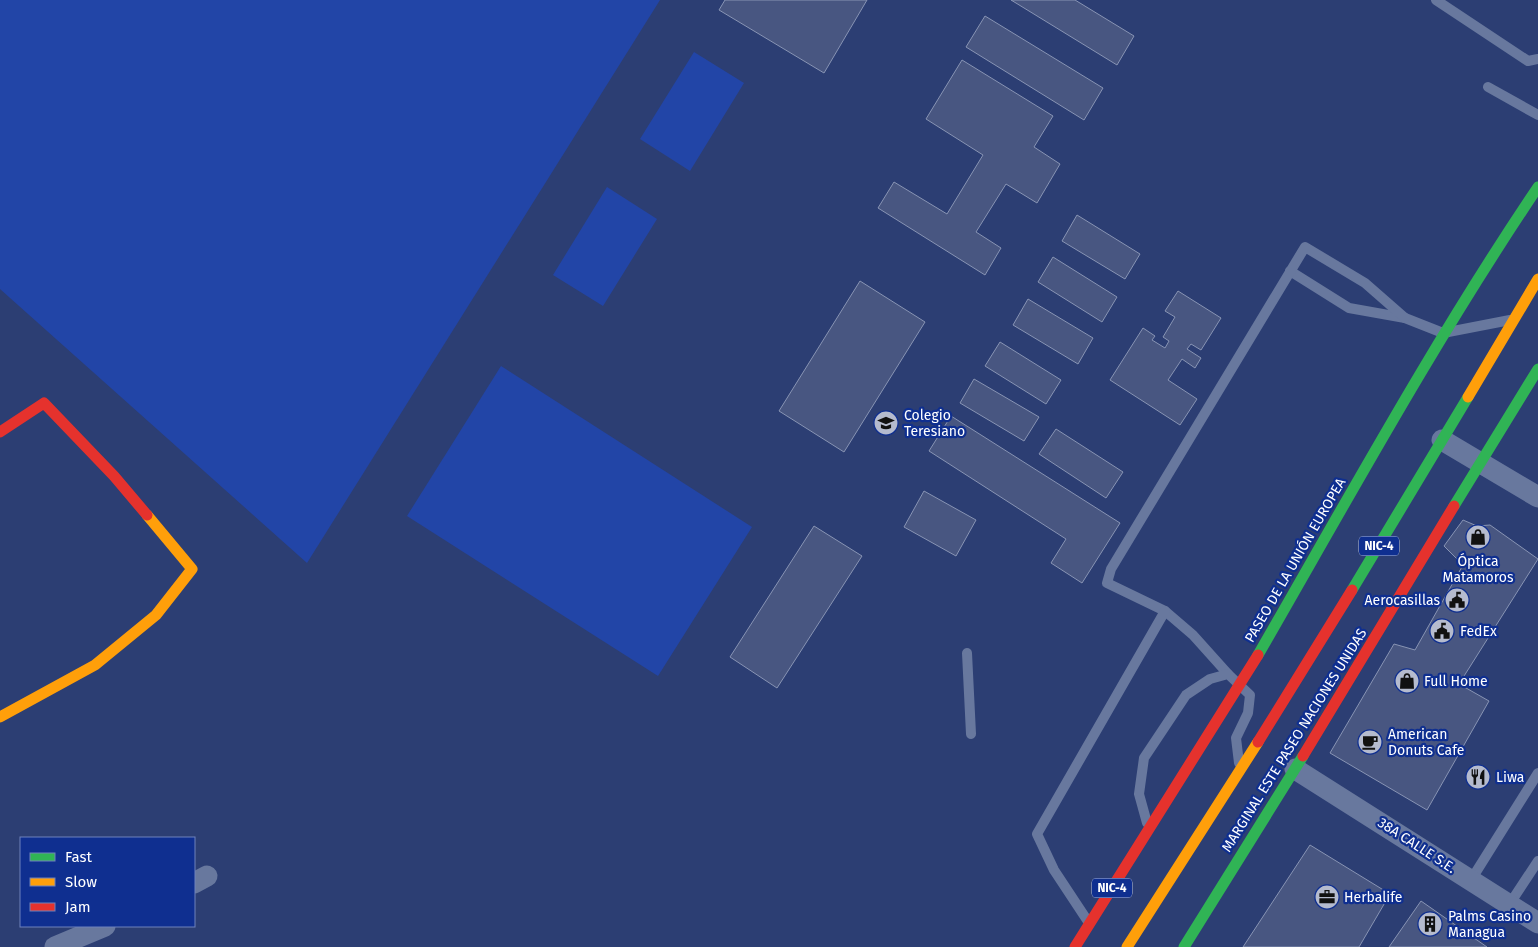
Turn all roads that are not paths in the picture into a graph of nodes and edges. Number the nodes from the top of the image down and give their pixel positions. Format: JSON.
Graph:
{"nodes":[{"id":1,"x":1436,"y":0,"type":"edge"},
{"id":2,"x":1538,"y":59,"type":"edge"},
{"id":3,"x":1488,"y":87,"type":"dead end"},
{"id":4,"x":1538,"y":115,"type":"edge"},
{"id":5,"x":1538,"y":187,"type":"edge"},
{"id":6,"x":1290,"y":271,"type":"junction"},
{"id":7,"x":1538,"y":278,"type":"edge"},
{"id":8,"x":1405,"y":318,"type":"junction"},
{"id":9,"x":1513,"y":319,"type":"junction"},
{"id":10,"x":1443,"y":333,"type":"junction"},
{"id":11,"x":1538,"y":369,"type":"edge"},
{"id":12,"x":0,"y":432,"type":"edge"},
{"id":13,"x":1442,"y":440,"type":"junction"},
{"id":14,"x":1483,"y":462,"type":"junction"},
{"id":15,"x":1538,"y":497,"type":"edge"},
{"id":16,"x":1165,"y":611,"type":"junction"},
{"id":17,"x":967,"y":653,"type":"dead end"},
{"id":18,"x":1228,"y":674,"type":"junction"},
{"id":19,"x":1241,"y":684,"type":"junction"},
{"id":20,"x":0,"y":717,"type":"edge"},
{"id":21,"x":972,"y":734,"type":"dead end"},
{"id":22,"x":1295,"y":769,"type":"junction"},
{"id":23,"x":1240,"y":771,"type":"junction"},
{"id":24,"x":1538,"y":773,"type":"edge"},
{"id":25,"x":1149,"y":830,"type":"junction"},
{"id":26,"x":1538,"y":861,"type":"edge"},
{"id":27,"x":1471,"y":880,"type":"junction"},
{"id":28,"x":1510,"y":905,"type":"junction"},
{"id":29,"x":1089,"y":923,"type":"junction"},
{"id":30,"x":1538,"y":923,"type":"edge"},
{"id":31,"x":103,"y":927,"type":"edge"},
{"id":32,"x":55,"y":947,"type":"edge"},
{"id":33,"x":1075,"y":947,"type":"edge"},
{"id":34,"x":1127,"y":947,"type":"edge"},
{"id":35,"x":1184,"y":947,"type":"edge"}],
"edges":[{"from":1,"to":2,"type":"lane"},
{"from":3,"to":4,"type":"lane"},
{"from":5,"to":10,"type":"main road","name":"PASEO DE LA UNIÓN EUROPEA","number":"NIC-4"},
{"from":6,"to":8,"type":"lane"},
{"from":6,"to":8,"type":"lane"},
{"from":6,"to":16,"type":"lane"},
{"from":7,"to":9,"type":"main road","number":"NIC-4"},
{"from":8,"to":10,"type":"lane"},
{"from":9,"to":10,"type":"lane"},
{"from":9,"to":13,"type":"main road","number":"NIC-4"},
{"from":10,"to":19,"type":"main road","name":"PASEO DE LA UNIÓN EUROPEA","number":"NIC-4"},
{"from":11,"to":14,"type":"main road","name":"MARGINAL ESTE PASEO NACIONES UNIDAS"},
{"from":12,"to":20,"type":"main road"},
{"from":13,"to":14,"type":"street"},
{"from":13,"to":23,"type":"main road","number":"NIC-4"},
{"from":14,"to":15,"type":"street"},
{"from":14,"to":22,"type":"main road","name":"MARGINAL ESTE PASEO NACIONES UNIDAS"},
{"from":16,"to":18,"type":"lane"},
{"from":16,"to":29,"type":"lane"},
{"from":17,"to":21,"type":"lane"},
{"from":18,"to":19,"type":"lane"},
{"from":18,"to":25,"type":"lane"},
{"from":19,"to":23,"type":"lane"},
{"from":19,"to":25,"type":"main road","name":"PASEO DE LA UNIÓN EUROPEA","number":"NIC-4"},
{"from":22,"to":27,"type":"street","name":"38A CALLE S.E."},
{"from":22,"to":35,"type":"main road","name":"MARGINAL ESTE PASEO NACIONES UNIDAS"},
{"from":23,"to":34,"type":"main road","number":"NIC-4"},
{"from":24,"to":27,"type":"lane"},
{"from":25,"to":29,"type":"main road","name":"PASEO DE LA UNIÓN EUROPEA","number":"NIC-4"},
{"from":26,"to":28,"type":"lane"},
{"from":27,"to":28,"type":"street","name":"38A CALLE S.E."},
{"from":28,"to":30,"type":"street","name":"38A CALLE S.E."},
{"from":29,"to":33,"type":"main road","name":"PASEO DE LA UNIÓN EUROPEA","number":"NIC-4"},
{"from":31,"to":32,"type":"street"}]}
